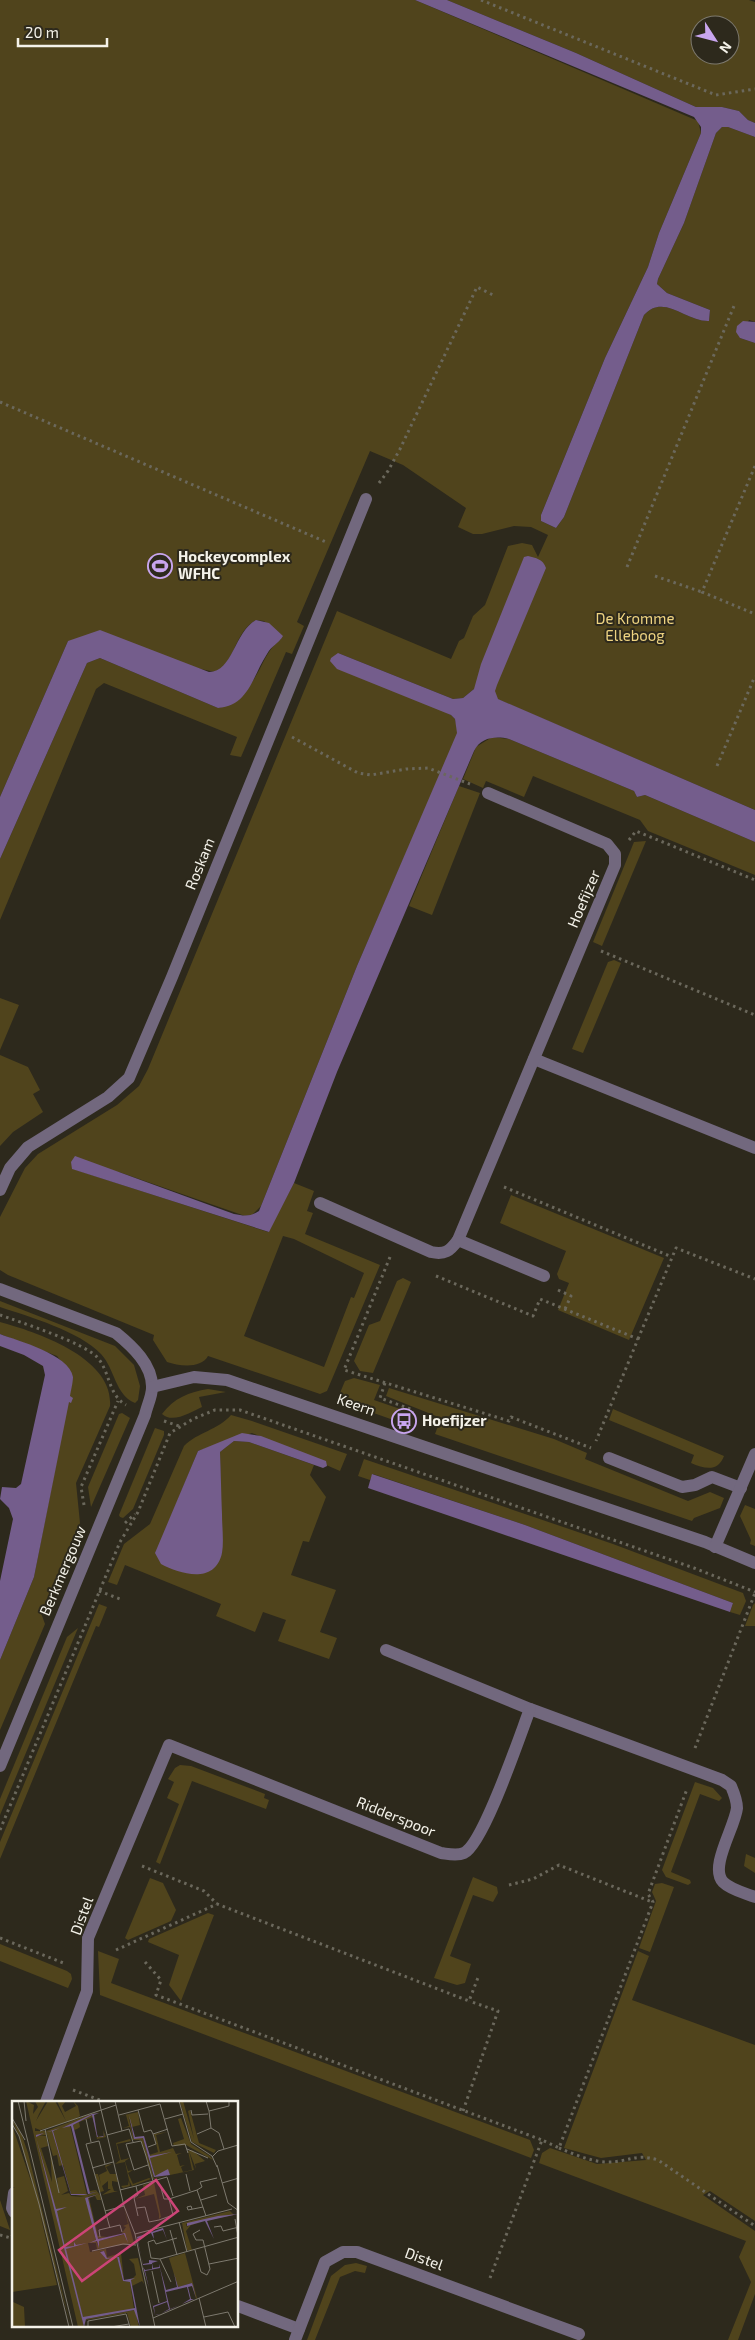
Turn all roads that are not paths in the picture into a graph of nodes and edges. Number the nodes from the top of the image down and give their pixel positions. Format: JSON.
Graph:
{"nodes":[{"id":1,"x":366,"y":499,"type":"road end"},
{"id":2,"x":488,"y":793,"type":"dead end"},
{"id":3,"x":534,"y":1059,"type":"junction"},
{"id":4,"x":755,"y":1148,"type":"edge"},
{"id":5,"x":0,"y":1190,"type":"edge"},
{"id":6,"x":320,"y":1203,"type":"dead end"},
{"id":7,"x":458,"y":1240,"type":"junction"},
{"id":8,"x":544,"y":1276,"type":"dead end"},
{"id":9,"x":0,"y":1289,"type":"edge"},
{"id":10,"x":152,"y":1387,"type":"junction"},
{"id":11,"x":755,"y":1454,"type":"edge"},
{"id":12,"x":609,"y":1458,"type":"dead end"},
{"id":13,"x":741,"y":1488,"type":"junction"},
{"id":14,"x":715,"y":1547,"type":"junction"},
{"id":15,"x":755,"y":1563,"type":"edge"},
{"id":16,"x":386,"y":1650,"type":"dead end"},
{"id":17,"x":530,"y":1709,"type":"junction"},
{"id":18,"x":169,"y":1745,"type":"joint"},
{"id":19,"x":0,"y":1766,"type":"edge"},
{"id":20,"x":755,"y":1897,"type":"edge"},
{"id":21,"x":46,"y":2101,"type":"edge"},
{"id":22,"x":239,"y":2306,"type":"edge"},
{"id":23,"x":297,"y":2334,"type":"edge"},
{"id":24,"x":579,"y":2334,"type":"dead end"}],
"edges":[{"from":1,"to":5,"type":"street","name":"Roskam"},
{"from":2,"to":3,"type":"street","name":"Hoefijzer"},
{"from":3,"to":4,"type":"street"},
{"from":3,"to":7,"type":"street","name":"Hoefijzer"},
{"from":6,"to":7,"type":"street"},
{"from":7,"to":8,"type":"street"},
{"from":9,"to":10,"type":"street"},
{"from":10,"to":14,"type":"street","name":"Keern"},
{"from":10,"to":19,"type":"street","name":"Berkmergouw"},
{"from":11,"to":13,"type":"street"},
{"from":12,"to":13,"type":"street"},
{"from":13,"to":14,"type":"street"},
{"from":14,"to":15,"type":"street","name":"Keern"},
{"from":16,"to":17,"type":"street"},
{"from":17,"to":18,"type":"street","name":"Ridderspoor"},
{"from":17,"to":20,"type":"street"},
{"from":18,"to":21,"type":"street","name":"Distel"},
{"from":22,"to":23,"type":"street","name":"Distel"},
{"from":23,"to":24,"type":"street","name":"Distel"}]}
